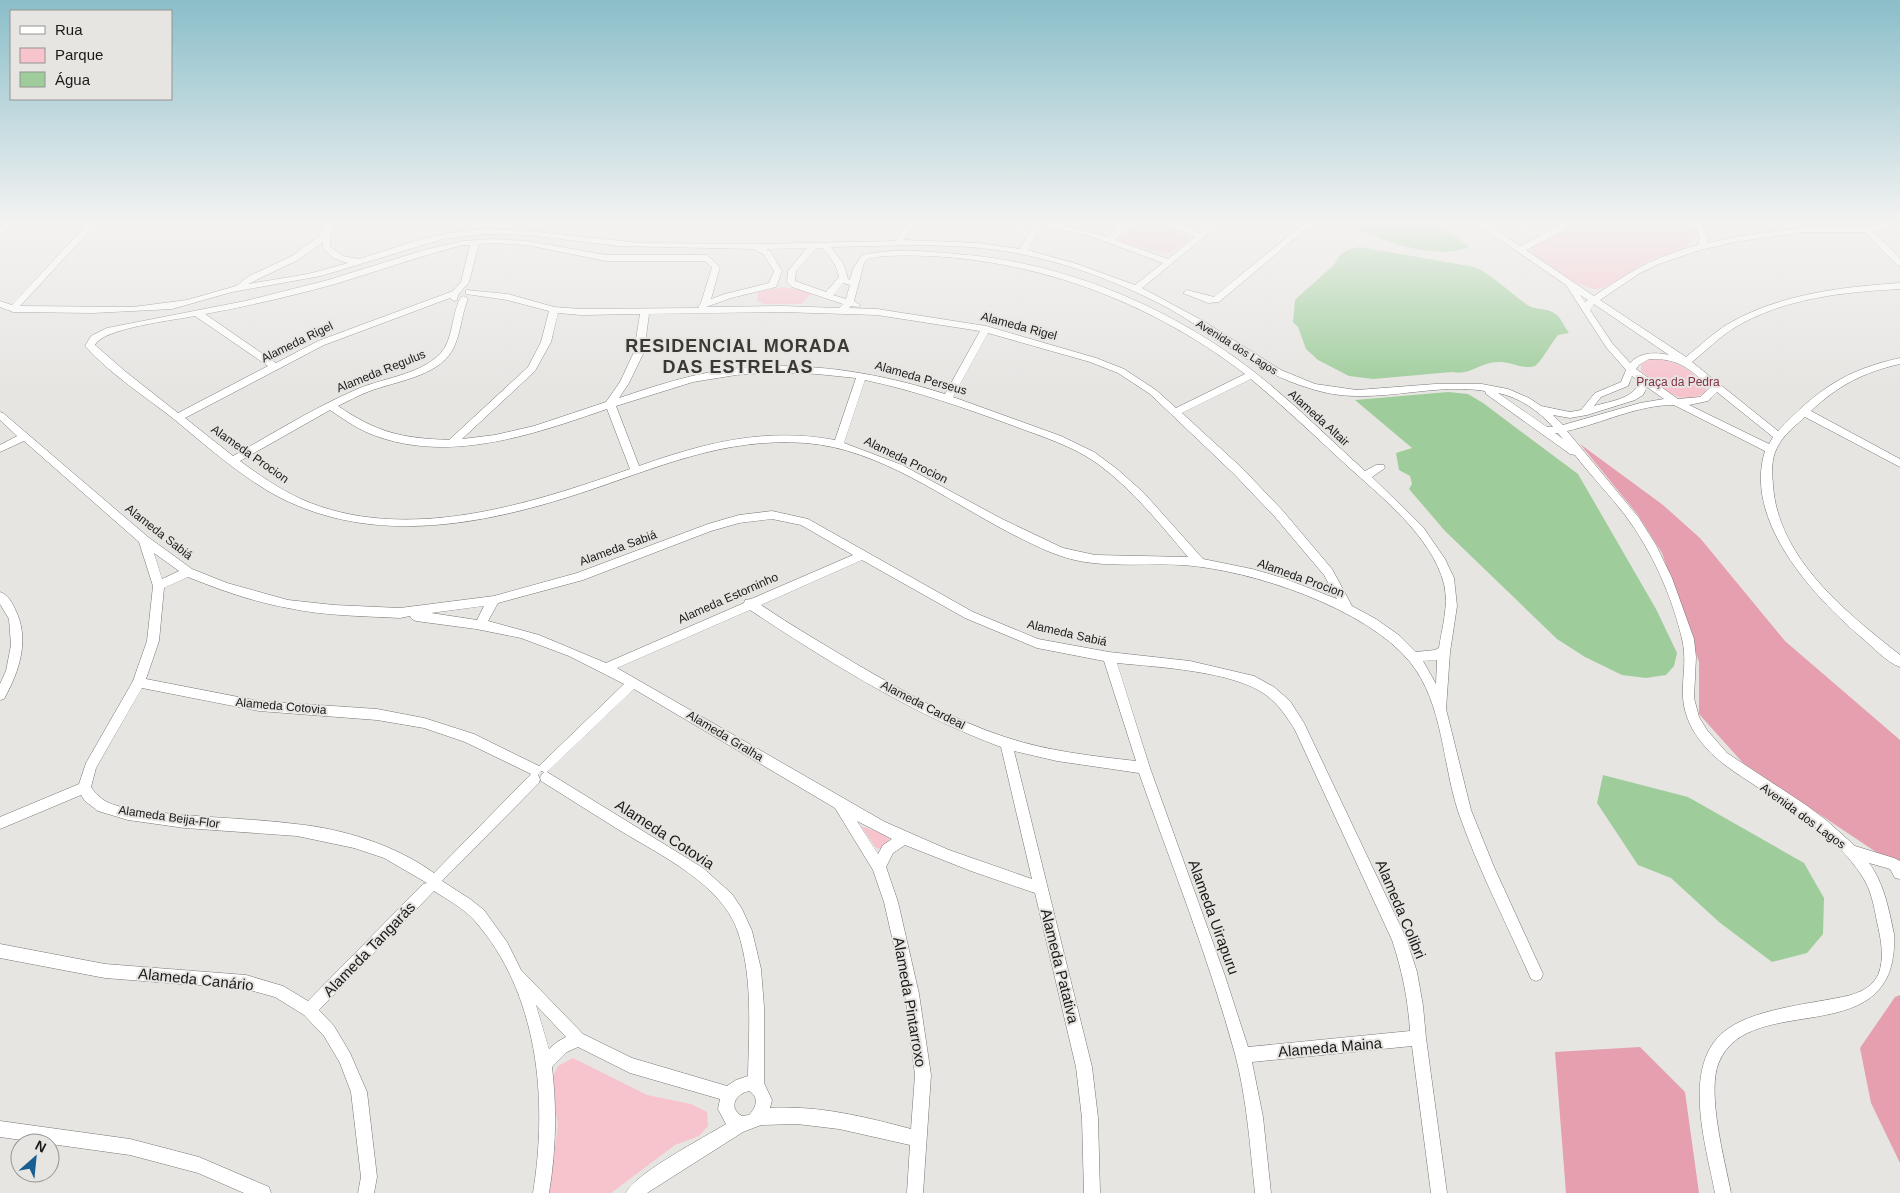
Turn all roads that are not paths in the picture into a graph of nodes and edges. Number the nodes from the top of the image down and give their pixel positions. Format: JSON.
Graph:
{"nodes":[{"id":1,"x":41,"y":279,"type":"edge"},
{"id":2,"x":250,"y":279,"type":"edge"},
{"id":3,"x":293,"y":279,"type":"edge"},
{"id":4,"x":342,"y":279,"type":"edge"},
{"id":5,"x":465,"y":279,"type":"edge"},
{"id":6,"x":714,"y":279,"type":"edge"},
{"id":7,"x":776,"y":279,"type":"edge"},
{"id":8,"x":790,"y":279,"type":"edge"},
{"id":9,"x":855,"y":279,"type":"edge"},
{"id":10,"x":1068,"y":279,"type":"edge"},
{"id":11,"x":1112,"y":279,"type":"edge"},
{"id":12,"x":1149,"y":279,"type":"edge"},
{"id":13,"x":1242,"y":279,"type":"edge"},
{"id":14,"x":1564,"y":279,"type":"joint"},
{"id":15,"x":1627,"y":279,"type":"edge"},
{"id":16,"x":844,"y":280,"type":"joint"},
{"id":17,"x":713,"y":282,"type":"junction"},
{"id":18,"x":794,"y":285,"type":"junction"},
{"id":19,"x":854,"y":285,"type":"junction"},
{"id":20,"x":774,"y":286,"type":"junction"},
{"id":21,"x":1900,"y":286,"type":"edge"},
{"id":22,"x":240,"y":288,"type":"junction"},
{"id":23,"x":1138,"y":288,"type":"junction"},
{"id":24,"x":753,"y":289,"type":"junction"},
{"id":25,"x":813,"y":291,"type":"junction"},
{"id":26,"x":1187,"y":293,"type":"dead end"},
{"id":27,"x":461,"y":295,"type":"junction"},
{"id":28,"x":828,"y":295,"type":"junction"},
{"id":29,"x":728,"y":296,"type":"junction"},
{"id":30,"x":1595,"y":300,"type":"junction"},
{"id":31,"x":850,"y":303,"type":"junction"},
{"id":32,"x":0,"y":304,"type":"edge"},
{"id":33,"x":711,"y":306,"type":"junction"},
{"id":34,"x":13,"y":309,"type":"junction"},
{"id":35,"x":758,"y":309,"type":"junction"},
{"id":36,"x":805,"y":309,"type":"junction"},
{"id":37,"x":1586,"y":309,"type":"junction"},
{"id":38,"x":554,"y":310,"type":"junction"},
{"id":39,"x":842,"y":310,"type":"junction"},
{"id":40,"x":645,"y":312,"type":"junction"},
{"id":41,"x":877,"y":312,"type":"junction"},
{"id":42,"x":198,"y":314,"type":"junction"},
{"id":43,"x":986,"y":329,"type":"junction"},
{"id":44,"x":1900,"y":361,"type":"edge"},
{"id":45,"x":1686,"y":362,"type":"junction"},
{"id":46,"x":274,"y":366,"type":"junction"},
{"id":47,"x":1630,"y":369,"type":"junction"},
{"id":48,"x":862,"y":375,"type":"junction"},
{"id":49,"x":1251,"y":375,"type":"junction"},
{"id":50,"x":1645,"y":381,"type":"junction"},
{"id":51,"x":624,"y":383,"type":"junction"},
{"id":52,"x":1466,"y":386,"type":"junction"},
{"id":53,"x":1717,"y":386,"type":"junction"},
{"id":54,"x":648,"y":391,"type":"junction"},
{"id":55,"x":948,"y":397,"type":"junction"},
{"id":56,"x":1632,"y":398,"type":"junction"},
{"id":57,"x":1673,"y":400,"type":"junction"},
{"id":58,"x":610,"y":404,"type":"junction"},
{"id":59,"x":331,"y":406,"type":"junction"},
{"id":60,"x":1642,"y":406,"type":"junction"},
{"id":61,"x":1541,"y":409,"type":"junction"},
{"id":62,"x":1177,"y":412,"type":"junction"},
{"id":63,"x":1588,"y":412,"type":"junction"},
{"id":64,"x":1804,"y":412,"type":"junction"},
{"id":65,"x":0,"y":415,"type":"edge"},
{"id":66,"x":1524,"y":415,"type":"junction"},
{"id":67,"x":178,"y":417,"type":"junction"},
{"id":68,"x":1601,"y":418,"type":"junction"},
{"id":69,"x":471,"y":425,"type":"junction"},
{"id":70,"x":1562,"y":429,"type":"junction"},
{"id":71,"x":1546,"y":431,"type":"junction"},
{"id":72,"x":23,"y":436,"type":"junction"},
{"id":73,"x":1778,"y":436,"type":"junction"},
{"id":74,"x":480,"y":440,"type":"junction"},
{"id":75,"x":452,"y":442,"type":"junction"},
{"id":76,"x":838,"y":445,"type":"junction"},
{"id":77,"x":0,"y":449,"type":"edge"},
{"id":78,"x":1771,"y":449,"type":"junction"},
{"id":79,"x":1582,"y":458,"type":"junction"},
{"id":80,"x":232,"y":461,"type":"junction"},
{"id":81,"x":1900,"y":464,"type":"edge"},
{"id":82,"x":1380,"y":468,"type":"dead end"},
{"id":83,"x":636,"y":472,"type":"junction"},
{"id":84,"x":1364,"y":476,"type":"junction"},
{"id":85,"x":1177,"y":537,"type":"junction"},
{"id":86,"x":144,"y":540,"type":"junction"},
{"id":87,"x":863,"y":555,"type":"junction"},
{"id":88,"x":1169,"y":560,"type":"junction"},
{"id":89,"x":1199,"y":562,"type":"junction"},
{"id":90,"x":188,"y":572,"type":"junction"},
{"id":91,"x":159,"y":586,"type":"junction"},
{"id":92,"x":0,"y":596,"type":"edge"},
{"id":93,"x":494,"y":600,"type":"junction"},
{"id":94,"x":749,"y":603,"type":"junction"},
{"id":95,"x":1348,"y":610,"type":"junction"},
{"id":96,"x":400,"y":613,"type":"junction"},
{"id":97,"x":481,"y":625,"type":"junction"},
{"id":98,"x":1444,"y":651,"type":"junction"},
{"id":99,"x":1109,"y":657,"type":"junction"},
{"id":100,"x":1414,"y":657,"type":"junction"},
{"id":101,"x":1900,"y":662,"type":"edge"},
{"id":102,"x":606,"y":668,"type":"junction"},
{"id":103,"x":139,"y":682,"type":"junction"},
{"id":104,"x":633,"y":683,"type":"junction"},
{"id":105,"x":1270,"y":691,"type":"joint"},
{"id":106,"x":0,"y":695,"type":"edge"},
{"id":107,"x":1441,"y":715,"type":"junction"},
{"id":108,"x":1006,"y":742,"type":"junction"},
{"id":109,"x":1144,"y":768,"type":"junction"},
{"id":110,"x":540,"y":773,"type":"junction"},
{"id":111,"x":84,"y":788,"type":"junction"},
{"id":112,"x":839,"y":804,"type":"junction"},
{"id":113,"x":0,"y":823,"type":"edge"},
{"id":114,"x":904,"y":838,"type":"junction"},
{"id":115,"x":1851,"y":851,"type":"junction"},
{"id":116,"x":879,"y":867,"type":"junction"},
{"id":117,"x":1900,"y":874,"type":"edge"},
{"id":118,"x":434,"y":882,"type":"junction"},
{"id":119,"x":1040,"y":888,"type":"junction"},
{"id":120,"x":0,"y":950,"type":"edge"},
{"id":121,"x":515,"y":971,"type":"junction"},
{"id":122,"x":1536,"y":974,"type":"dead end"},
{"id":123,"x":310,"y":1010,"type":"junction"},
{"id":124,"x":1418,"y":1038,"type":"junction"},
{"id":125,"x":578,"y":1039,"type":"junction"},
{"id":126,"x":1243,"y":1055,"type":"junction"},
{"id":127,"x":544,"y":1064,"type":"junction"},
{"id":128,"x":756,"y":1086,"type":"junction"},
{"id":129,"x":729,"y":1094,"type":"junction"},
{"id":130,"x":758,"y":1117,"type":"junction"},
{"id":131,"x":741,"y":1124,"type":"junction"},
{"id":132,"x":0,"y":1129,"type":"edge"},
{"id":133,"x":919,"y":1139,"type":"junction"},
{"id":134,"x":263,"y":1193,"type":"edge"},
{"id":135,"x":366,"y":1193,"type":"edge"},
{"id":136,"x":541,"y":1193,"type":"edge"},
{"id":137,"x":634,"y":1193,"type":"edge"},
{"id":138,"x":915,"y":1193,"type":"edge"},
{"id":139,"x":1092,"y":1193,"type":"edge"},
{"id":140,"x":1263,"y":1193,"type":"edge"},
{"id":141,"x":1439,"y":1193,"type":"edge"},
{"id":142,"x":1723,"y":1193,"type":"edge"}],
"edges":[{"from":1,"to":34,"type":"street"},
{"from":2,"to":22,"type":"street"},
{"from":3,"to":22,"type":"street","name":"Avenida dos Lagos"},
{"from":4,"to":42,"type":"street"},
{"from":5,"to":27,"type":"street","name":"Alameda Regulus"},
{"from":6,"to":17,"type":"street"},
{"from":7,"to":20,"type":"street"},
{"from":8,"to":18,"type":"street"},
{"from":9,"to":19,"type":"street","name":"Alameda Altair"},
{"from":10,"to":49,"type":"street","name":"Alameda Altair"},
{"from":11,"to":23,"type":"street","name":"Avenida dos Lagos"},
{"from":12,"to":23,"type":"street"},
{"from":13,"to":26,"type":"street"},
{"from":14,"to":30,"type":"street"},
{"from":14,"to":37,"type":"street"},
{"from":15,"to":30,"type":"street"},
{"from":16,"to":19,"type":"street"},
{"from":16,"to":28,"type":"street"},
{"from":17,"to":29,"type":"street"},
{"from":17,"to":33,"type":"street"},
{"from":18,"to":20,"type":"street"},
{"from":18,"to":25,"type":"street"},
{"from":19,"to":31,"type":"street","name":"Alameda Altair"},
{"from":20,"to":24,"type":"street"},
{"from":21,"to":45,"type":"street"},
{"from":22,"to":34,"type":"street"},
{"from":23,"to":52,"type":"street","name":"Avenida dos Lagos"},
{"from":24,"to":29,"type":"street"},
{"from":24,"to":35,"type":"street"},
{"from":25,"to":28,"type":"street"},
{"from":25,"to":36,"type":"street"},
{"from":27,"to":38,"type":"street","name":"Alameda Rigel"},
{"from":27,"to":46,"type":"street","name":"Alameda Rigel"},
{"from":27,"to":59,"type":"street","name":"Alameda Regulus"},
{"from":28,"to":31,"type":"street"},
{"from":29,"to":33,"type":"street"},
{"from":30,"to":37,"type":"street"},
{"from":30,"to":45,"type":"street"},
{"from":31,"to":39,"type":"street"},
{"from":31,"to":41,"type":"street"},
{"from":32,"to":34,"type":"street"},
{"from":33,"to":35,"type":"street","name":"Alameda Rigel"},
{"from":33,"to":40,"type":"street","name":"Alameda Rigel"},
{"from":35,"to":36,"type":"street","name":"Alameda Rigel"},
{"from":36,"to":39,"type":"street","name":"Alameda Rigel"},
{"from":37,"to":47,"type":"street"},
{"from":38,"to":40,"type":"street","name":"Alameda Rigel"},
{"from":38,"to":69,"type":"street"},
{"from":39,"to":41,"type":"street","name":"Alameda Rigel"},
{"from":40,"to":51,"type":"street"},
{"from":41,"to":43,"type":"street","name":"Alameda Rigel"},
{"from":42,"to":46,"type":"street"},
{"from":42,"to":67,"type":"street","name":"Alameda Procion"},
{"from":43,"to":55,"type":"street"},
{"from":43,"to":62,"type":"street","name":"Alameda Rigel"},
{"from":44,"to":64,"type":"street"},
{"from":45,"to":47,"type":"street"},
{"from":45,"to":53,"type":"street"},
{"from":46,"to":67,"type":"street","name":"Alameda Rigel"},
{"from":47,"to":50,"type":"street"},
{"from":47,"to":63,"type":"street"},
{"from":48,"to":54,"type":"street","name":"Alameda Perseus"},
{"from":48,"to":55,"type":"street","name":"Alameda Perseus"},
{"from":48,"to":76,"type":"street"},
{"from":49,"to":62,"type":"street"},
{"from":49,"to":84,"type":"street","name":"Alameda Altair"},
{"from":50,"to":56,"type":"street"},
{"from":50,"to":57,"type":"street"},
{"from":51,"to":54,"type":"street"},
{"from":51,"to":58,"type":"street"},
{"from":52,"to":61,"type":"street","name":"Avenida dos Lagos"},
{"from":52,"to":66,"type":"street","name":"Avenida dos Lagos"},
{"from":53,"to":57,"type":"street"},
{"from":53,"to":73,"type":"street"},
{"from":54,"to":58,"type":"street","name":"Alameda Perseus"},
{"from":55,"to":85,"type":"street","name":"Alameda Perseus"},
{"from":56,"to":60,"type":"street"},
{"from":56,"to":63,"type":"street"},
{"from":57,"to":60,"type":"street"},
{"from":57,"to":78,"type":"street"},
{"from":58,"to":74,"type":"street","name":"Alameda Perseus"},
{"from":58,"to":83,"type":"street"},
{"from":59,"to":75,"type":"street","name":"Alameda Perseus"},
{"from":59,"to":80,"type":"street","name":"Alameda Regulus"},
{"from":60,"to":68,"type":"street"},
{"from":61,"to":63,"type":"street"},
{"from":61,"to":66,"type":"street"},
{"from":61,"to":70,"type":"street","name":"Avenida dos Lagos"},
{"from":62,"to":95,"type":"street","name":"Alameda Rigel"},
{"from":63,"to":68,"type":"street"},
{"from":64,"to":73,"type":"street"},
{"from":64,"to":81,"type":"street"},
{"from":65,"to":72,"type":"street","name":"Alameda Sabiá"},
{"from":66,"to":71,"type":"street","name":"Avenida dos Lagos"},
{"from":67,"to":80,"type":"street","name":"Alameda Procion"},
{"from":68,"to":70,"type":"street"},
{"from":69,"to":74,"type":"street"},
{"from":69,"to":75,"type":"street"},
{"from":70,"to":71,"type":"street"},
{"from":70,"to":79,"type":"street","name":"Avenida dos Lagos"},
{"from":71,"to":79,"type":"street","name":"Avenida dos Lagos"},
{"from":72,"to":77,"type":"street"},
{"from":72,"to":86,"type":"street","name":"Alameda Sabiá"},
{"from":73,"to":78,"type":"street"},
{"from":74,"to":75,"type":"street","name":"Alameda Perseus"},
{"from":76,"to":83,"type":"street","name":"Alameda Procion"},
{"from":76,"to":88,"type":"street","name":"Alameda Procion"},
{"from":78,"to":101,"type":"street"},
{"from":79,"to":115,"type":"street","name":"Avenida dos Lagos"},
{"from":80,"to":83,"type":"street","name":"Alameda Procion"},
{"from":82,"to":84,"type":"street"},
{"from":84,"to":98,"type":"street","name":"Alameda Altair"},
{"from":85,"to":88,"type":"street"},
{"from":85,"to":89,"type":"street","name":"Alameda Perseus"},
{"from":86,"to":90,"type":"street","name":"Alameda Sabiá"},
{"from":86,"to":91,"type":"street"},
{"from":87,"to":93,"type":"street","name":"Alameda Sabiá"},
{"from":87,"to":94,"type":"street","name":"Alameda Estorninho"},
{"from":87,"to":99,"type":"street","name":"Alameda Sabiá"},
{"from":88,"to":89,"type":"street","name":"Alameda Procion"},
{"from":89,"to":95,"type":"street","name":"Alameda Procion"},
{"from":90,"to":91,"type":"street"},
{"from":90,"to":96,"type":"street","name":"Alameda Sabiá"},
{"from":91,"to":103,"type":"street"},
{"from":92,"to":106,"type":"street"},
{"from":93,"to":96,"type":"street","name":"Alameda Sabiá"},
{"from":93,"to":97,"type":"street"},
{"from":94,"to":102,"type":"street","name":"Alameda Estorninho"},
{"from":94,"to":108,"type":"street","name":"Alameda Cardeal"},
{"from":95,"to":100,"type":"street","name":"Alameda Procion"},
{"from":96,"to":97,"type":"street","name":"Alameda Gralha"},
{"from":97,"to":102,"type":"street","name":"Alameda Gralha"},
{"from":98,"to":100,"type":"street"},
{"from":98,"to":107,"type":"street","name":"Alameda Altair"},
{"from":99,"to":105,"type":"street","name":"Alameda Sabiá"},
{"from":99,"to":109,"type":"street","name":"Alameda Uirapuru"},
{"from":100,"to":107,"type":"street","name":"Alameda Procion"},
{"from":102,"to":104,"type":"street","name":"Alameda Gralha"},
{"from":103,"to":110,"type":"street","name":"Alameda Cotovia"},
{"from":103,"to":111,"type":"street"},
{"from":104,"to":110,"type":"street","name":"Alameda Tangarás"},
{"from":104,"to":112,"type":"street","name":"Alameda Gralha"},
{"from":105,"to":124,"type":"street","name":"Alameda Colibri"},
{"from":107,"to":122,"type":"street","name":"Alameda Procion"},
{"from":108,"to":109,"type":"street","name":"Alameda Cardeal"},
{"from":108,"to":119,"type":"street","name":"Alameda Patativa"},
{"from":109,"to":126,"type":"street","name":"Alameda Uirapuru"},
{"from":110,"to":118,"type":"street","name":"Alameda Tangarás"},
{"from":110,"to":128,"type":"street","name":"Alameda Cotovia"},
{"from":111,"to":113,"type":"street"},
{"from":111,"to":118,"type":"street","name":"Alameda Beija-Flor"},
{"from":112,"to":114,"type":"street","name":"Alameda Gralha"},
{"from":112,"to":116,"type":"street","name":"Alameda Pintarroxo"},
{"from":114,"to":116,"type":"street"},
{"from":114,"to":119,"type":"street","name":"Alameda Gralha"},
{"from":115,"to":117,"type":"street"},
{"from":115,"to":142,"type":"street","name":"Avenida dos Lagos"},
{"from":116,"to":133,"type":"street","name":"Alameda Pintarroxo"},
{"from":118,"to":121,"type":"street","name":"Alameda Beija-Flor"},
{"from":118,"to":123,"type":"street","name":"Alameda Tangarás"},
{"from":119,"to":139,"type":"street","name":"Alameda Patativa"},
{"from":120,"to":123,"type":"street","name":"Alameda Canário"},
{"from":121,"to":125,"type":"street"},
{"from":121,"to":127,"type":"street","name":"Alameda Beija-Flor"},
{"from":123,"to":135,"type":"street","name":"Alameda Canário"},
{"from":124,"to":126,"type":"street","name":"Alameda Maina"},
{"from":124,"to":141,"type":"street","name":"Alameda Colibri"},
{"from":125,"to":127,"type":"street"},
{"from":125,"to":129,"type":"street"},
{"from":126,"to":140,"type":"street","name":"Alameda Uirapuru"},
{"from":127,"to":136,"type":"street","name":"Alameda Beija-Flor"},
{"from":128,"to":129,"type":"street"},
{"from":128,"to":130,"type":"street"},
{"from":129,"to":131,"type":"street"},
{"from":130,"to":131,"type":"street"},
{"from":130,"to":133,"type":"street"},
{"from":131,"to":137,"type":"street"},
{"from":132,"to":134,"type":"street"},
{"from":133,"to":138,"type":"street","name":"Alameda Pintarroxo"}]}
